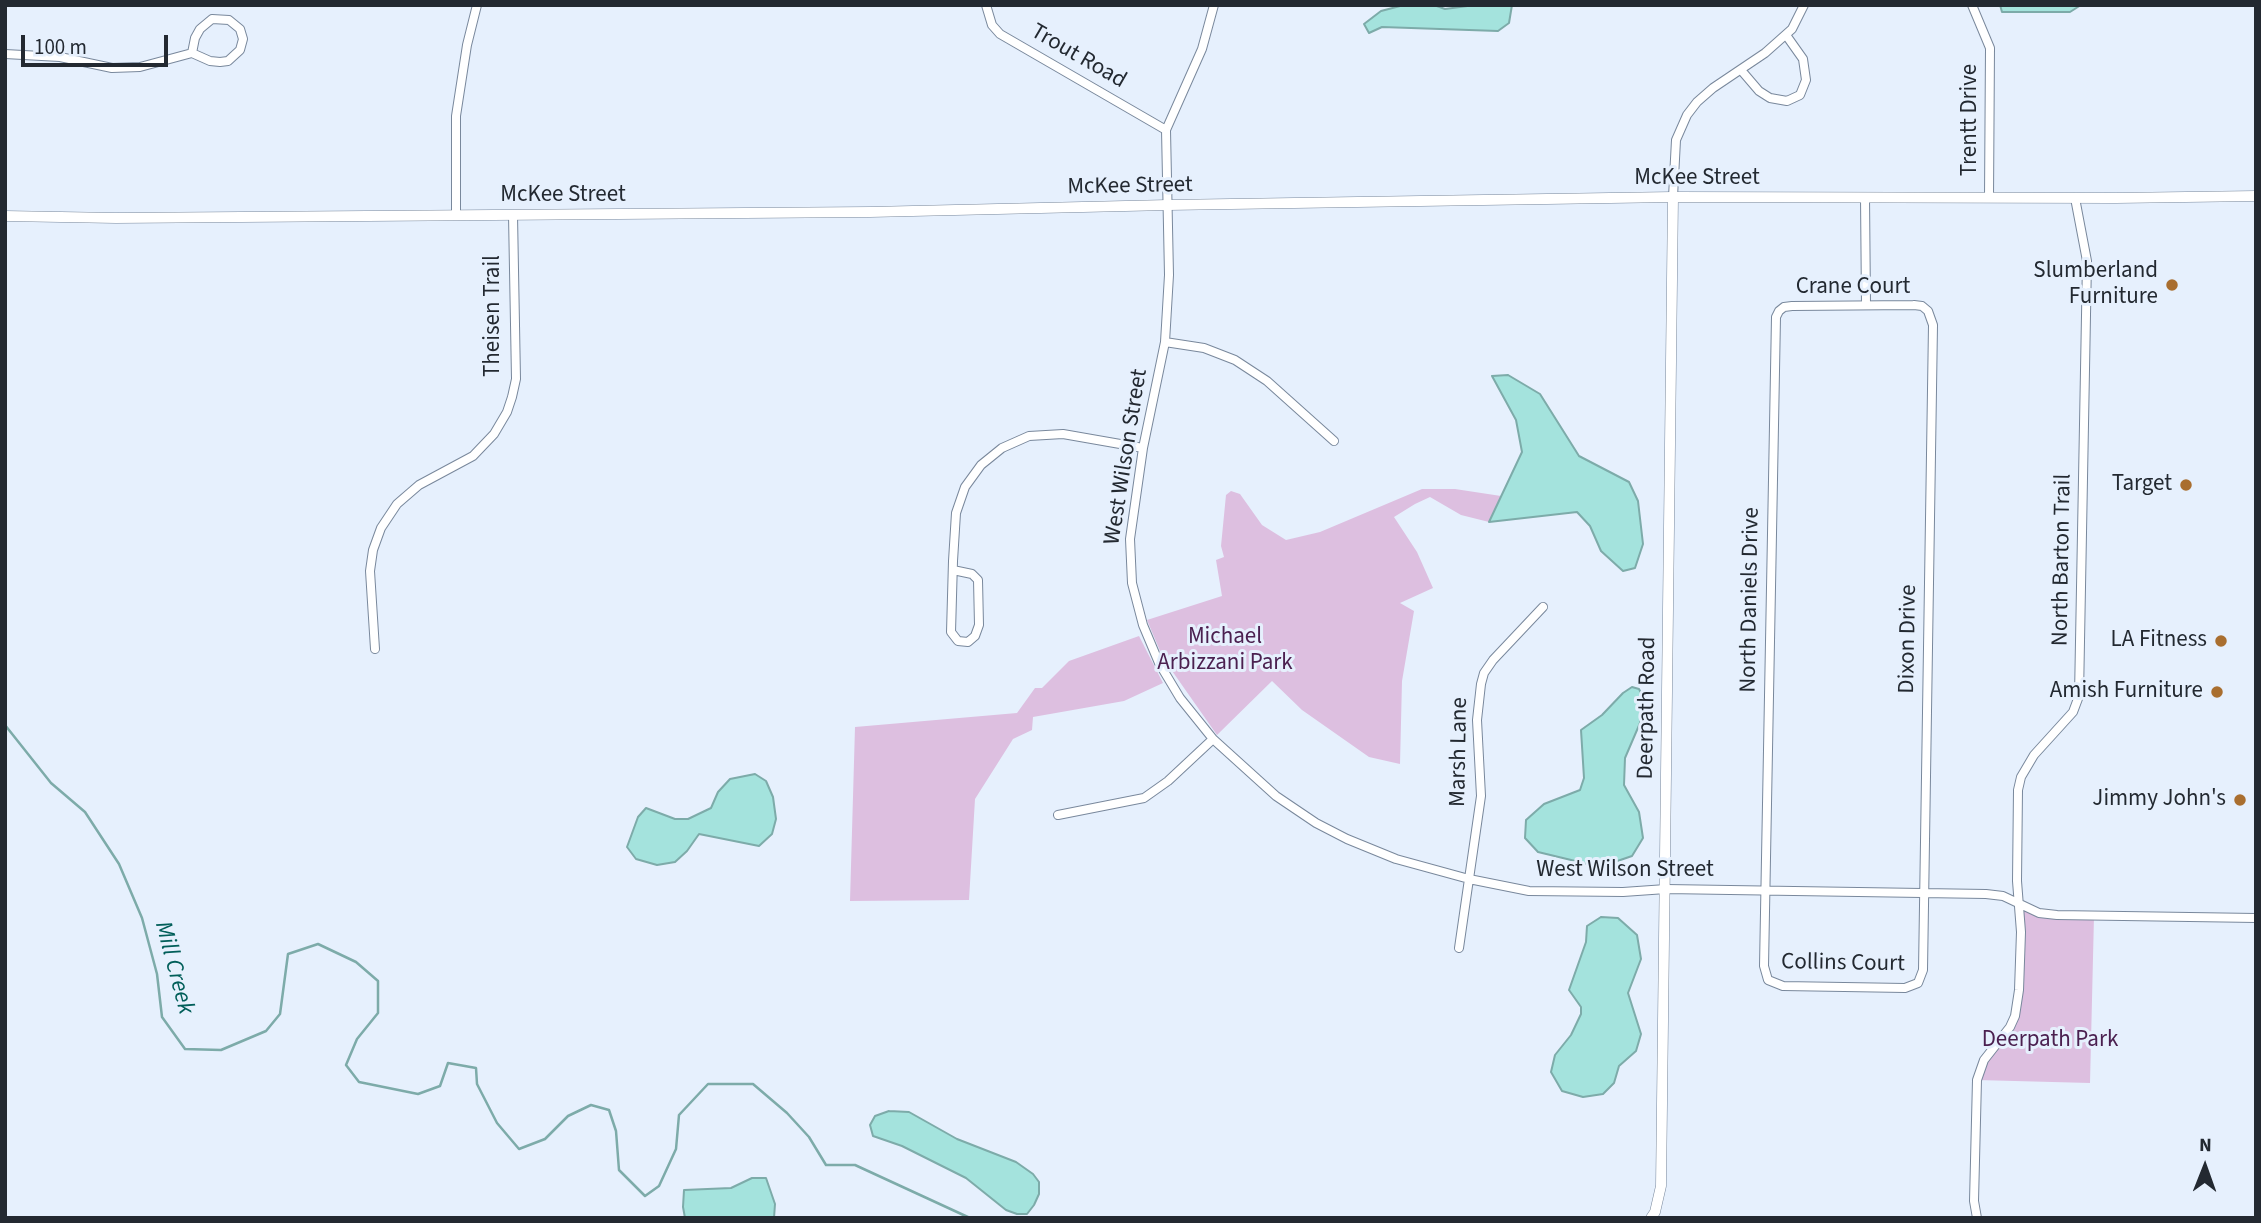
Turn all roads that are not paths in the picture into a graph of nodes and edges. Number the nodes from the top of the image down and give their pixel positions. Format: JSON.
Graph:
{"nodes":[{"id":1,"x":477,"y":5,"type":"edge"},
{"id":2,"x":986,"y":5,"type":"edge"},
{"id":3,"x":1214,"y":5,"type":"edge"},
{"id":4,"x":1804,"y":5,"type":"edge"},
{"id":5,"x":1972,"y":5,"type":"edge"},
{"id":6,"x":1786,"y":35,"type":"junction"},
{"id":7,"x":192,"y":53,"type":"junction"},
{"id":8,"x":5,"y":54,"type":"edge"},
{"id":9,"x":1741,"y":70,"type":"junction"},
{"id":10,"x":1166,"y":130,"type":"junction"},
{"id":11,"x":2256,"y":196,"type":"edge"},
{"id":12,"x":1673,"y":197,"type":"junction"},
{"id":13,"x":1865,"y":197,"type":"junction"},
{"id":14,"x":1989,"y":197,"type":"junction"},
{"id":15,"x":2075,"y":198,"type":"junction"},
{"id":16,"x":1168,"y":205,"type":"junction"},
{"id":17,"x":456,"y":215,"type":"junction"},
{"id":18,"x":513,"y":215,"type":"junction"},
{"id":19,"x":5,"y":216,"type":"edge"},
{"id":20,"x":1866,"y":306,"type":"junction"},
{"id":21,"x":1779,"y":311,"type":"joint"},
{"id":22,"x":1928,"y":311,"type":"joint"},
{"id":23,"x":1165,"y":342,"type":"junction"},
{"id":24,"x":1334,"y":441,"type":"dead end"},
{"id":25,"x":1143,"y":448,"type":"junction"},
{"id":26,"x":953,"y":570,"type":"junction"},
{"id":27,"x":1543,"y":607,"type":"dead end"},
{"id":28,"x":375,"y":649,"type":"dead end"},
{"id":29,"x":1213,"y":739,"type":"junction"},
{"id":30,"x":1058,"y":814,"type":"dead end"},
{"id":31,"x":1469,"y":879,"type":"junction"},
{"id":32,"x":1666,"y":889,"type":"junction"},
{"id":33,"x":1766,"y":890,"type":"junction"},
{"id":34,"x":1925,"y":893,"type":"junction"},
{"id":35,"x":2019,"y":904,"type":"junction"},
{"id":36,"x":2256,"y":918,"type":"edge"},
{"id":37,"x":1458,"y":948,"type":"dead end"},
{"id":38,"x":1764,"y":966,"type":"joint"},
{"id":39,"x":1923,"y":970,"type":"joint"},
{"id":40,"x":1651,"y":1218,"type":"edge"},
{"id":41,"x":1977,"y":1218,"type":"edge"}],
"edges":[{"from":1,"to":17,"type":"street"},
{"from":2,"to":10,"type":"street","name":"Trout Road"},
{"from":3,"to":10,"type":"street"},
{"from":4,"to":6,"type":"street"},
{"from":5,"to":14,"type":"street","name":"Trentt Drive"},
{"from":6,"to":9,"type":"street"},
{"from":6,"to":9,"type":"street"},
{"from":7,"to":7,"type":"street"},
{"from":7,"to":8,"type":"street"},
{"from":9,"to":12,"type":"street"},
{"from":10,"to":16,"type":"street","name":"West Wilson Street"},
{"from":11,"to":15,"type":"street","name":"McKee Street"},
{"from":12,"to":13,"type":"street","name":"McKee Street"},
{"from":12,"to":16,"type":"street","name":"McKee Street"},
{"from":12,"to":32,"type":"street","name":"Deerpath Road"},
{"from":13,"to":14,"type":"street","name":"McKee Street"},
{"from":13,"to":20,"type":"street"},
{"from":14,"to":15,"type":"street","name":"McKee Street"},
{"from":15,"to":35,"type":"street","name":"North Barton Trail"},
{"from":16,"to":18,"type":"street","name":"McKee Street"},
{"from":16,"to":23,"type":"street","name":"West Wilson Street"},
{"from":17,"to":18,"type":"street","name":"McKee Street"},
{"from":17,"to":19,"type":"street","name":"McKee Street"},
{"from":18,"to":28,"type":"street","name":"Theisen Trail"},
{"from":20,"to":21,"type":"street","name":"Crane Court"},
{"from":20,"to":22,"type":"street","name":"Crane Court"},
{"from":21,"to":33,"type":"street","name":"North Daniels Drive"},
{"from":22,"to":34,"type":"street","name":"Dixon Drive"},
{"from":23,"to":24,"type":"street"},
{"from":23,"to":25,"type":"street","name":"West Wilson Street"},
{"from":25,"to":26,"type":"street"},
{"from":25,"to":29,"type":"street","name":"West Wilson Street"},
{"from":26,"to":26,"type":"street"},
{"from":27,"to":31,"type":"street","name":"Marsh Lane"},
{"from":29,"to":30,"type":"street"},
{"from":29,"to":31,"type":"street","name":"West Wilson Street"},
{"from":31,"to":32,"type":"street","name":"West Wilson Street"},
{"from":31,"to":37,"type":"street","name":"Marsh Lane"},
{"from":32,"to":33,"type":"street","name":"West Wilson Street"},
{"from":32,"to":40,"type":"street","name":"Deerpath Road"},
{"from":33,"to":34,"type":"street","name":"West Wilson Street"},
{"from":33,"to":38,"type":"street","name":"North Daniels Drive"},
{"from":34,"to":35,"type":"street","name":"West Wilson Street"},
{"from":34,"to":39,"type":"street","name":"Dixon Drive"},
{"from":35,"to":36,"type":"street","name":"West Wilson Street"},
{"from":35,"to":41,"type":"street","name":"North Barton Trail"},
{"from":38,"to":39,"type":"street","name":"Collins Court"}]}
